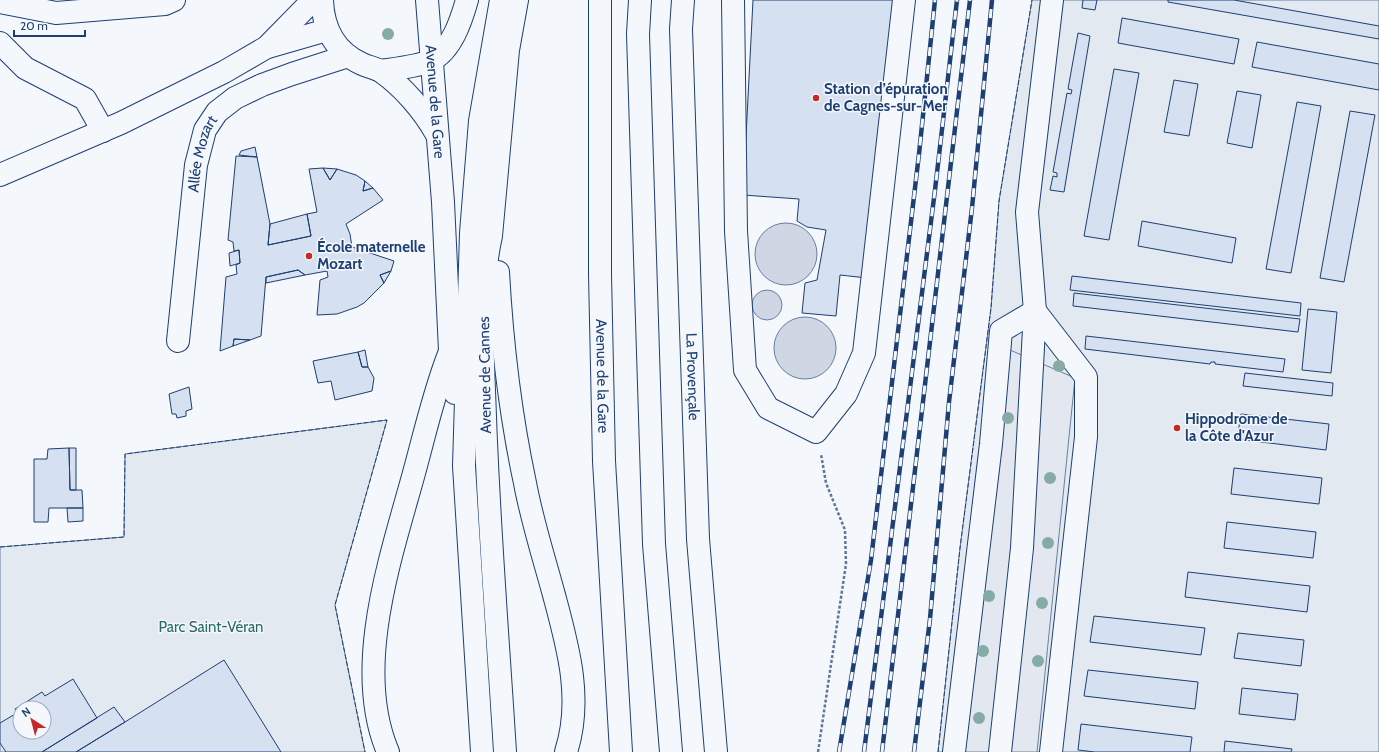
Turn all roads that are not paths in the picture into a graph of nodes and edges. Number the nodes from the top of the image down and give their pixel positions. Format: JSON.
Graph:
{"nodes":[{"id":1,"x":174,"y":0,"type":"edge"},
{"id":2,"x":313,"y":0,"type":"edge"},
{"id":3,"x":322,"y":0,"type":"edge"},
{"id":4,"x":427,"y":0,"type":"edge"},
{"id":5,"x":467,"y":0,"type":"edge"},
{"id":6,"x":501,"y":0,"type":"edge"},
{"id":7,"x":517,"y":0,"type":"edge"},
{"id":8,"x":600,"y":0,"type":"edge"},
{"id":9,"x":640,"y":0,"type":"edge"},
{"id":10,"x":683,"y":0,"type":"edge"},
{"id":11,"x":733,"y":0,"type":"edge"},
{"id":12,"x":904,"y":0,"type":"edge"},
{"id":13,"x":1052,"y":0,"type":"edge"},
{"id":14,"x":0,"y":2,"type":"edge"},
{"id":15,"x":327,"y":30,"type":"junction"},
{"id":16,"x":0,"y":43,"type":"edge"},
{"id":17,"x":267,"y":47,"type":"junction"},
{"id":18,"x":348,"y":56,"type":"junction"},
{"id":19,"x":432,"y":60,"type":"junction"},
{"id":20,"x":381,"y":71,"type":"junction"},
{"id":21,"x":103,"y":131,"type":"junction"},
{"id":22,"x":436,"y":133,"type":"junction"},
{"id":23,"x":0,"y":175,"type":"edge"},
{"id":24,"x":491,"y":236,"type":"junction"},
{"id":25,"x":1035,"y":311,"type":"junction"},
{"id":26,"x":178,"y":341,"type":"dead end"},
{"id":27,"x":450,"y":351,"type":"junction"},
{"id":28,"x":464,"y":466,"type":"junction"},
{"id":29,"x":388,"y":752,"type":"edge"},
{"id":30,"x":482,"y":752,"type":"edge"},
{"id":31,"x":505,"y":752,"type":"edge"},
{"id":32,"x":566,"y":752,"type":"edge"},
{"id":33,"x":622,"y":752,"type":"edge"},
{"id":34,"x":671,"y":752,"type":"edge"},
{"id":35,"x":716,"y":752,"type":"edge"},
{"id":36,"x":954,"y":752,"type":"edge"},
{"id":37,"x":1000,"y":752,"type":"edge"},
{"id":38,"x":1051,"y":752,"type":"edge"}],
"edges":[{"from":1,"to":14,"type":"main road"},
{"from":2,"to":17,"type":"main road"},
{"from":3,"to":15,"type":"main road"},
{"from":4,"to":19,"type":"main road","name":"Avenue de la Gare"},
{"from":5,"to":19,"type":"main road"},
{"from":6,"to":28,"type":"main road","name":"Avenue de Cannes"},
{"from":7,"to":24,"type":"main road","name":"Avenue de Cannes"},
{"from":8,"to":33,"type":"main road","name":"Avenue de la Gare"},
{"from":9,"to":34,"type":"main road"},
{"from":10,"to":35,"type":"main road","name":"La Provençale"},
{"from":11,"to":12,"type":"main road"},
{"from":13,"to":25,"type":"main road"},
{"from":15,"to":17,"type":"main road"},
{"from":15,"to":18,"type":"main road"},
{"from":16,"to":21,"type":"main road"},
{"from":17,"to":21,"type":"main road"},
{"from":18,"to":20,"type":"main road"},
{"from":18,"to":26,"type":"main road","name":"Allée Mozart"},
{"from":19,"to":20,"type":"main road"},
{"from":19,"to":22,"type":"main road","name":"Avenue de la Gare"},
{"from":20,"to":22,"type":"main road"},
{"from":21,"to":23,"type":"main road"},
{"from":22,"to":27,"type":"main road","name":"Avenue de la Gare"},
{"from":24,"to":31,"type":"main road","name":"Avenue de Cannes"},
{"from":24,"to":32,"type":"main road"},
{"from":25,"to":36,"type":"main road"},
{"from":25,"to":37,"type":"main road"},
{"from":25,"to":38,"type":"main road"},
{"from":27,"to":28,"type":"main road","name":"Avenue de la Gare"},
{"from":27,"to":29,"type":"main road"},
{"from":28,"to":30,"type":"main road","name":"Avenue de Cannes"}]}
